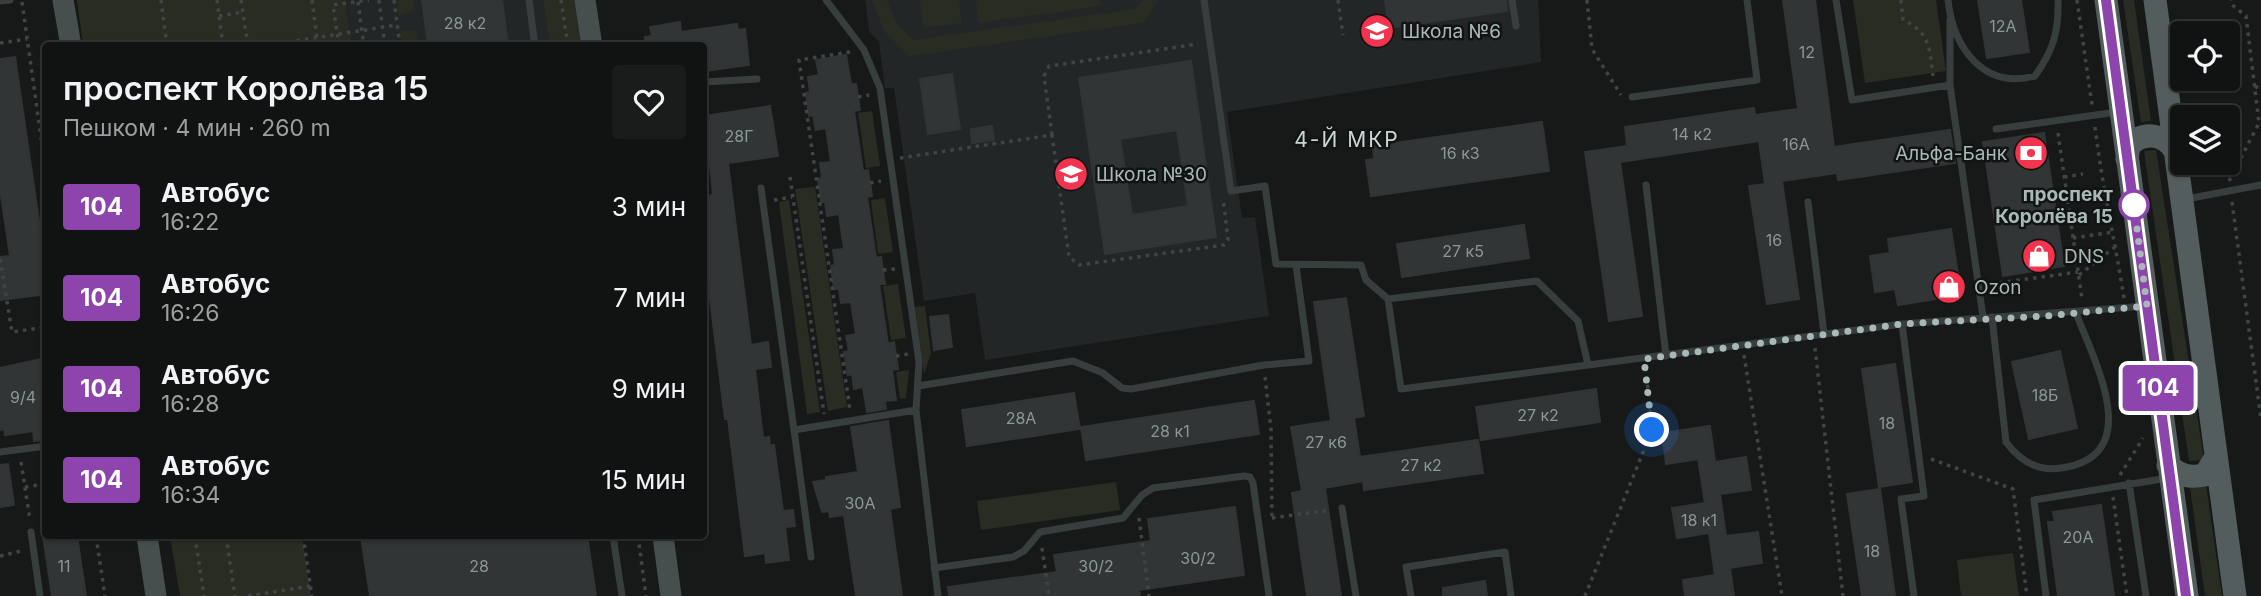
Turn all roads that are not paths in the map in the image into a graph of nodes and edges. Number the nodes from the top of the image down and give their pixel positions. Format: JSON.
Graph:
{"nodes":[{"id":1,"x":10,"y":0,"type":"edge"},
{"id":2,"x":63,"y":0,"type":"edge"},
{"id":3,"x":529,"y":0,"type":"edge"},
{"id":4,"x":585,"y":0,"type":"edge"},
{"id":5,"x":826,"y":0,"type":"edge"},
{"id":6,"x":1204,"y":0,"type":"edge"},
{"id":7,"x":1512,"y":0,"type":"edge"},
{"id":8,"x":1747,"y":0,"type":"edge"},
{"id":9,"x":1836,"y":0,"type":"edge"},
{"id":10,"x":1948,"y":0,"type":"edge"},
{"id":11,"x":2058,"y":0,"type":"edge"},
{"id":12,"x":2106,"y":0,"type":"edge"},
{"id":13,"x":2155,"y":0,"type":"edge"},
{"id":14,"x":0,"y":1,"type":"edge"},
{"id":15,"x":1950,"y":20,"type":"junction"},
{"id":16,"x":1516,"y":26,"type":"dead end"},
{"id":17,"x":70,"y":42,"type":"edge"},
{"id":18,"x":534,"y":42,"type":"edge"},
{"id":19,"x":591,"y":42,"type":"edge"},
{"id":20,"x":757,"y":79,"type":"dead end"},
{"id":21,"x":707,"y":82,"type":"edge"},
{"id":22,"x":1950,"y":85,"type":"junction"},
{"id":23,"x":1632,"y":97,"type":"road end"},
{"id":24,"x":2121,"y":111,"type":"junction"},
{"id":25,"x":2170,"y":113,"type":"edge"},
{"id":26,"x":1996,"y":130,"type":"dead end"},
{"id":27,"x":2170,"y":146,"type":"edge"},
{"id":28,"x":2127,"y":159,"type":"junction"},
{"id":29,"x":2178,"y":175,"type":"edge"},
{"id":30,"x":1646,"y":185,"type":"dead end"},
{"id":31,"x":2261,"y":185,"type":"edge"},
{"id":32,"x":761,"y":188,"type":"dead end"},
{"id":33,"x":2182,"y":200,"type":"junction"},
{"id":34,"x":1808,"y":202,"type":"dead end"},
{"id":35,"x":1296,"y":265,"type":"junction"},
{"id":36,"x":1388,"y":299,"type":"junction"},
{"id":37,"x":2147,"y":306,"type":"junction"},
{"id":38,"x":2080,"y":313,"type":"junction"},
{"id":39,"x":1983,"y":317,"type":"junction"},
{"id":40,"x":1992,"y":317,"type":"junction"},
{"id":41,"x":1902,"y":324,"type":"junction"},
{"id":42,"x":1824,"y":334,"type":"junction"},
{"id":43,"x":1666,"y":356,"type":"junction"},
{"id":44,"x":1588,"y":365,"type":"junction"},
{"id":45,"x":918,"y":386,"type":"junction"},
{"id":46,"x":916,"y":410,"type":"junction"},
{"id":47,"x":794,"y":430,"type":"junction"},
{"id":48,"x":42,"y":446,"type":"edge"},
{"id":49,"x":0,"y":452,"type":"edge"},
{"id":50,"x":2216,"y":457,"type":"junction"},
{"id":51,"x":2169,"y":471,"type":"junction"},
{"id":52,"x":2129,"y":484,"type":"junction"},
{"id":53,"x":1342,"y":508,"type":"road end"},
{"id":54,"x":31,"y":532,"type":"road end"},
{"id":55,"x":146,"y":539,"type":"edge"},
{"id":56,"x":613,"y":539,"type":"edge"},
{"id":57,"x":663,"y":539,"type":"edge"},
{"id":58,"x":811,"y":557,"type":"dead end"},
{"id":59,"x":934,"y":568,"type":"junction"},
{"id":60,"x":40,"y":596,"type":"edge"},
{"id":61,"x":156,"y":596,"type":"edge"},
{"id":62,"x":622,"y":596,"type":"edge"},
{"id":63,"x":671,"y":596,"type":"edge"},
{"id":64,"x":937,"y":596,"type":"edge"},
{"id":65,"x":1269,"y":596,"type":"edge"},
{"id":66,"x":1356,"y":596,"type":"edge"},
{"id":67,"x":1411,"y":596,"type":"edge"},
{"id":68,"x":1511,"y":596,"type":"edge"},
{"id":69,"x":1914,"y":596,"type":"edge"},
{"id":70,"x":2046,"y":596,"type":"edge"},
{"id":71,"x":2146,"y":596,"type":"edge"},
{"id":72,"x":2186,"y":596,"type":"edge"},
{"id":73,"x":2235,"y":596,"type":"edge"}],
"edges":[{"from":1,"to":14,"type":"lane"},
{"from":2,"to":17,"type":"street"},
{"from":3,"to":18,"type":"lane"},
{"from":4,"to":19,"type":"street"},
{"from":5,"to":45,"type":"lane"},
{"from":6,"to":35,"type":"lane"},
{"from":7,"to":16,"type":"lane"},
{"from":8,"to":23,"type":"lane"},
{"from":9,"to":22,"type":"lane"},
{"from":10,"to":15,"type":"lane"},
{"from":11,"to":15,"type":"lane"},
{"from":12,"to":24,"type":"main road"},
{"from":13,"to":25,"type":"main road"},
{"from":15,"to":22,"type":"lane"},
{"from":20,"to":21,"type":"lane"},
{"from":22,"to":39,"type":"lane"},
{"from":24,"to":26,"type":"lane"},
{"from":24,"to":28,"type":"main road"},
{"from":27,"to":28,"type":"main road"},
{"from":28,"to":37,"type":"main road"},
{"from":29,"to":33,"type":"main road"},
{"from":30,"to":43,"type":"lane"},
{"from":31,"to":33,"type":"lane"},
{"from":32,"to":47,"type":"lane"},
{"from":33,"to":50,"type":"main road"},
{"from":34,"to":42,"type":"lane"},
{"from":35,"to":36,"type":"lane"},
{"from":35,"to":45,"type":"lane"},
{"from":36,"to":44,"type":"lane"},
{"from":36,"to":44,"type":"lane"},
{"from":37,"to":38,"type":"lane"},
{"from":37,"to":51,"type":"main road"},
{"from":38,"to":40,"type":"lane"},
{"from":38,"to":40,"type":"lane"},
{"from":39,"to":40,"type":"lane"},
{"from":39,"to":41,"type":"lane"},
{"from":41,"to":42,"type":"lane"},
{"from":41,"to":69,"type":"lane"},
{"from":42,"to":43,"type":"lane"},
{"from":43,"to":44,"type":"lane"},
{"from":45,"to":46,"type":"lane"},
{"from":46,"to":47,"type":"lane"},
{"from":46,"to":59,"type":"lane"},
{"from":47,"to":58,"type":"lane"},
{"from":48,"to":49,"type":"lane"},
{"from":50,"to":51,"type":"main road"},
{"from":50,"to":73,"type":"main road"},
{"from":51,"to":52,"type":"lane"},
{"from":51,"to":72,"type":"main road"},
{"from":52,"to":70,"type":"lane"},
{"from":52,"to":71,"type":"lane"},
{"from":53,"to":66,"type":"lane"},
{"from":54,"to":60,"type":"lane"},
{"from":55,"to":61,"type":"street"},
{"from":56,"to":62,"type":"lane"},
{"from":57,"to":63,"type":"street"},
{"from":59,"to":64,"type":"lane"},
{"from":59,"to":65,"type":"lane"},
{"from":67,"to":68,"type":"lane"}]}
